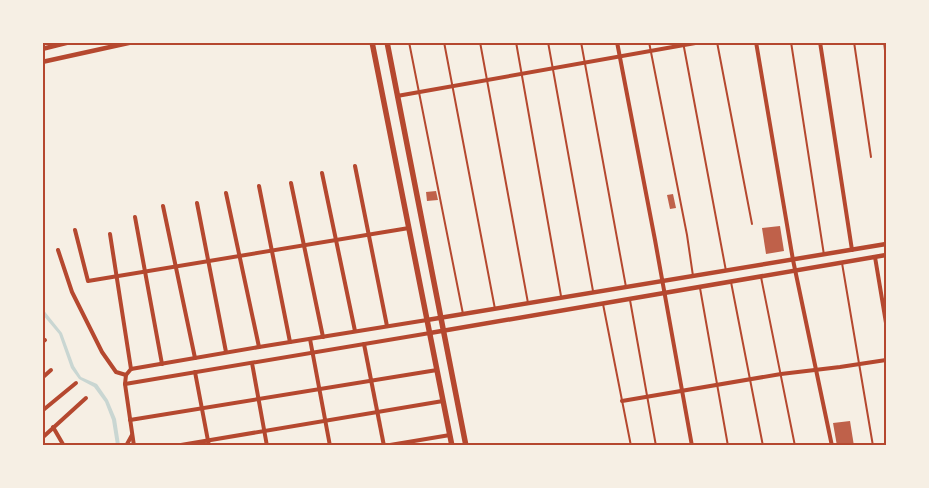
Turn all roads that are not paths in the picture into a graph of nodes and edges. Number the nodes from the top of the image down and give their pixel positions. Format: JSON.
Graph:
{"nodes":[{"id":1,"x":70,"y":42,"type":"edge"},
{"id":2,"x":133,"y":42,"type":"edge"},
{"id":3,"x":372,"y":42,"type":"edge"},
{"id":4,"x":387,"y":42,"type":"edge"},
{"id":5,"x":409,"y":42,"type":"edge"},
{"id":6,"x":444,"y":42,"type":"edge"},
{"id":7,"x":480,"y":42,"type":"edge"},
{"id":8,"x":516,"y":42,"type":"edge"},
{"id":9,"x":548,"y":42,"type":"edge"},
{"id":10,"x":581,"y":42,"type":"edge"},
{"id":11,"x":617,"y":42,"type":"edge"},
{"id":12,"x":649,"y":42,"type":"edge"},
{"id":13,"x":701,"y":42,"type":"edge"},
{"id":14,"x":717,"y":42,"type":"edge"},
{"id":15,"x":756,"y":42,"type":"edge"},
{"id":16,"x":791,"y":42,"type":"edge"},
{"id":17,"x":820,"y":42,"type":"edge"},
{"id":18,"x":854,"y":42,"type":"edge"},
{"id":19,"x":884,"y":42,"type":"edge"},
{"id":20,"x":684,"y":44,"type":"edge"},
{"id":21,"x":42,"y":49,"type":"edge"},
{"id":22,"x":650,"y":51,"type":"junction"},
{"id":23,"x":620,"y":56,"type":"junction"},
{"id":24,"x":886,"y":59,"type":"edge"},
{"id":25,"x":42,"y":62,"type":"edge"},
{"id":26,"x":585,"y":62,"type":"junction"},
{"id":27,"x":554,"y":68,"type":"junction"},
{"id":28,"x":521,"y":74,"type":"junction"},
{"id":29,"x":487,"y":80,"type":"junction"},
{"id":30,"x":453,"y":86,"type":"junction"},
{"id":31,"x":420,"y":92,"type":"junction"},
{"id":32,"x":397,"y":96,"type":"junction"},
{"id":33,"x":871,"y":158,"type":"dead end"},
{"id":34,"x":355,"y":166,"type":"dead end"},
{"id":35,"x":322,"y":173,"type":"dead end"},
{"id":36,"x":291,"y":183,"type":"dead end"},
{"id":37,"x":259,"y":186,"type":"dead end"},
{"id":38,"x":226,"y":193,"type":"dead end"},
{"id":39,"x":197,"y":203,"type":"dead end"},
{"id":40,"x":163,"y":206,"type":"dead end"},
{"id":41,"x":135,"y":217,"type":"dead end"},
{"id":42,"x":752,"y":224,"type":"dead end"},
{"id":43,"x":409,"y":228,"type":"junction"},
{"id":44,"x":76,"y":230,"type":"dead end"},
{"id":45,"x":110,"y":234,"type":"dead end"},
{"id":46,"x":368,"y":235,"type":"junction"},
{"id":47,"x":336,"y":240,"type":"junction"},
{"id":48,"x":886,"y":244,"type":"edge"},
{"id":49,"x":304,"y":246,"type":"junction"},
{"id":50,"x":58,"y":250,"type":"dead end"},
{"id":51,"x":852,"y":250,"type":"junction"},
{"id":52,"x":273,"y":251,"type":"junction"},
{"id":53,"x":824,"y":254,"type":"junction"},
{"id":54,"x":886,"y":255,"type":"edge"},
{"id":55,"x":239,"y":256,"type":"junction"},
{"id":56,"x":875,"y":257,"type":"junction"},
{"id":57,"x":793,"y":260,"type":"junction"},
{"id":58,"x":208,"y":262,"type":"junction"},
{"id":59,"x":842,"y":263,"type":"junction"},
{"id":60,"x":176,"y":267,"type":"junction"},
{"id":61,"x":726,"y":271,"type":"junction"},
{"id":62,"x":796,"y":271,"type":"junction"},
{"id":63,"x":145,"y":272,"type":"junction"},
{"id":64,"x":694,"y":276,"type":"junction"},
{"id":65,"x":116,"y":277,"type":"junction"},
{"id":66,"x":761,"y":277,"type":"junction"},
{"id":67,"x":662,"y":281,"type":"junction"},
{"id":68,"x":731,"y":282,"type":"junction"},
{"id":69,"x":626,"y":287,"type":"junction"},
{"id":70,"x":700,"y":287,"type":"junction"},
{"id":71,"x":593,"y":293,"type":"junction"},
{"id":72,"x":665,"y":293,"type":"junction"},
{"id":73,"x":561,"y":298,"type":"junction"},
{"id":74,"x":630,"y":299,"type":"junction"},
{"id":75,"x":528,"y":304,"type":"junction"},
{"id":76,"x":603,"y":304,"type":"junction"},
{"id":77,"x":495,"y":309,"type":"junction"},
{"id":78,"x":462,"y":314,"type":"junction"},
{"id":79,"x":440,"y":318,"type":"junction"},
{"id":80,"x":428,"y":320,"type":"junction"},
{"id":81,"x":886,"y":323,"type":"edge"},
{"id":82,"x":386,"y":326,"type":"junction"},
{"id":83,"x":355,"y":331,"type":"junction"},
{"id":84,"x":443,"y":331,"type":"junction"},
{"id":85,"x":430,"y":333,"type":"junction"},
{"id":86,"x":322,"y":337,"type":"junction"},
{"id":87,"x":310,"y":339,"type":"junction"},
{"id":88,"x":290,"y":342,"type":"junction"},
{"id":89,"x":364,"y":344,"type":"junction"},
{"id":90,"x":259,"y":347,"type":"junction"},
{"id":91,"x":226,"y":352,"type":"junction"},
{"id":92,"x":312,"y":353,"type":"junction"},
{"id":93,"x":195,"y":358,"type":"junction"},
{"id":94,"x":886,"y":360,"type":"edge"},
{"id":95,"x":252,"y":363,"type":"junction"},
{"id":96,"x":162,"y":364,"type":"junction"},
{"id":97,"x":860,"y":364,"type":"junction"},
{"id":98,"x":131,"y":369,"type":"junction"},
{"id":99,"x":51,"y":370,"type":"dead end"},
{"id":100,"x":437,"y":370,"type":"junction"},
{"id":101,"x":817,"y":370,"type":"junction"},
{"id":102,"x":195,"y":372,"type":"junction"},
{"id":103,"x":781,"y":374,"type":"junction"},
{"id":104,"x":126,"y":375,"type":"junction"},
{"id":105,"x":42,"y":378,"type":"edge"},
{"id":106,"x":750,"y":379,"type":"junction"},
{"id":107,"x":371,"y":380,"type":"junction"},
{"id":108,"x":76,"y":383,"type":"dead end"},
{"id":109,"x":125,"y":384,"type":"junction"},
{"id":110,"x":718,"y":385,"type":"junction"},
{"id":111,"x":319,"y":388,"type":"junction"},
{"id":112,"x":682,"y":391,"type":"junction"},
{"id":113,"x":648,"y":397,"type":"junction"},
{"id":114,"x":86,"y":398,"type":"dead end"},
{"id":115,"x":258,"y":398,"type":"junction"},
{"id":116,"x":622,"y":401,"type":"junction"},
{"id":117,"x":443,"y":402,"type":"junction"},
{"id":118,"x":202,"y":408,"type":"junction"},
{"id":119,"x":42,"y":411,"type":"edge"},
{"id":120,"x":378,"y":412,"type":"junction"},
{"id":121,"x":130,"y":420,"type":"junction"},
{"id":122,"x":325,"y":421,"type":"junction"},
{"id":123,"x":53,"y":428,"type":"junction"},
{"id":124,"x":264,"y":431,"type":"junction"},
{"id":125,"x":132,"y":435,"type":"junction"},
{"id":126,"x":450,"y":435,"type":"junction"},
{"id":127,"x":42,"y":438,"type":"edge"},
{"id":128,"x":208,"y":440,"type":"junction"},
{"id":129,"x":64,"y":446,"type":"edge"},
{"id":130,"x":126,"y":446,"type":"edge"},
{"id":131,"x":134,"y":446,"type":"edge"},
{"id":132,"x":175,"y":446,"type":"edge"},
{"id":133,"x":209,"y":446,"type":"edge"},
{"id":134,"x":267,"y":446,"type":"edge"},
{"id":135,"x":330,"y":446,"type":"edge"},
{"id":136,"x":384,"y":446,"type":"edge"},
{"id":137,"x":452,"y":446,"type":"edge"},
{"id":138,"x":466,"y":446,"type":"edge"},
{"id":139,"x":631,"y":446,"type":"edge"},
{"id":140,"x":656,"y":446,"type":"edge"},
{"id":141,"x":692,"y":446,"type":"edge"},
{"id":142,"x":728,"y":446,"type":"edge"},
{"id":143,"x":764,"y":446,"type":"edge"},
{"id":144,"x":795,"y":446,"type":"edge"},
{"id":145,"x":832,"y":446,"type":"edge"},
{"id":146,"x":873,"y":446,"type":"edge"}],
"edges":[{"from":1,"to":21,"type":"street"},
{"from":2,"to":25,"type":"street"},
{"from":3,"to":43,"type":"main road"},
{"from":4,"to":32,"type":"main road"},
{"from":5,"to":31,"type":"lane"},
{"from":6,"to":30,"type":"lane"},
{"from":7,"to":29,"type":"lane"},
{"from":8,"to":28,"type":"lane"},
{"from":9,"to":27,"type":"lane"},
{"from":10,"to":26,"type":"lane"},
{"from":11,"to":23,"type":"street"},
{"from":12,"to":22,"type":"lane"},
{"from":13,"to":20,"type":"street"},
{"from":14,"to":42,"type":"lane"},
{"from":15,"to":57,"type":"street"},
{"from":16,"to":53,"type":"lane"},
{"from":17,"to":51,"type":"street"},
{"from":18,"to":33,"type":"lane"},
{"from":19,"to":24,"type":"lane"},
{"from":20,"to":22,"type":"street"},
{"from":20,"to":61,"type":"lane"},
{"from":22,"to":23,"type":"street"},
{"from":22,"to":64,"type":"lane"},
{"from":23,"to":26,"type":"street"},
{"from":23,"to":67,"type":"street"},
{"from":26,"to":27,"type":"street"},
{"from":26,"to":69,"type":"lane"},
{"from":27,"to":28,"type":"street"},
{"from":27,"to":71,"type":"lane"},
{"from":28,"to":29,"type":"street"},
{"from":28,"to":73,"type":"lane"},
{"from":29,"to":30,"type":"street"},
{"from":29,"to":75,"type":"lane"},
{"from":30,"to":31,"type":"street"},
{"from":30,"to":77,"type":"lane"},
{"from":31,"to":32,"type":"street"},
{"from":31,"to":78,"type":"lane"},
{"from":32,"to":79,"type":"main road"},
{"from":34,"to":46,"type":"street"},
{"from":35,"to":47,"type":"street"},
{"from":36,"to":49,"type":"street"},
{"from":37,"to":52,"type":"street"},
{"from":38,"to":55,"type":"street"},
{"from":39,"to":58,"type":"street"},
{"from":40,"to":60,"type":"street"},
{"from":41,"to":63,"type":"street"},
{"from":43,"to":46,"type":"street"},
{"from":43,"to":80,"type":"main road"},
{"from":44,"to":65,"type":"street"},
{"from":45,"to":65,"type":"street"},
{"from":46,"to":47,"type":"street"},
{"from":46,"to":82,"type":"street"},
{"from":47,"to":49,"type":"street"},
{"from":47,"to":83,"type":"street"},
{"from":48,"to":51,"type":"street"},
{"from":49,"to":52,"type":"street"},
{"from":49,"to":86,"type":"street"},
{"from":50,"to":104,"type":"street"},
{"from":51,"to":53,"type":"street"},
{"from":52,"to":55,"type":"street"},
{"from":52,"to":88,"type":"street"},
{"from":53,"to":57,"type":"street"},
{"from":54,"to":56,"type":"street"},
{"from":55,"to":58,"type":"street"},
{"from":55,"to":90,"type":"street"},
{"from":56,"to":59,"type":"street"},
{"from":56,"to":81,"type":"street"},
{"from":57,"to":61,"type":"street"},
{"from":57,"to":62,"type":"street"},
{"from":58,"to":60,"type":"street"},
{"from":58,"to":91,"type":"street"},
{"from":59,"to":62,"type":"street"},
{"from":59,"to":97,"type":"lane"},
{"from":60,"to":63,"type":"street"},
{"from":60,"to":93,"type":"street"},
{"from":61,"to":64,"type":"street"},
{"from":62,"to":66,"type":"street"},
{"from":62,"to":101,"type":"street"},
{"from":63,"to":65,"type":"street"},
{"from":63,"to":96,"type":"street"},
{"from":64,"to":67,"type":"street"},
{"from":65,"to":98,"type":"street"},
{"from":66,"to":68,"type":"street"},
{"from":66,"to":103,"type":"lane"},
{"from":67,"to":69,"type":"street"},
{"from":67,"to":72,"type":"street"},
{"from":68,"to":70,"type":"street"},
{"from":68,"to":106,"type":"lane"},
{"from":69,"to":71,"type":"street"},
{"from":70,"to":72,"type":"street"},
{"from":70,"to":110,"type":"lane"},
{"from":71,"to":73,"type":"street"},
{"from":72,"to":74,"type":"street"},
{"from":72,"to":112,"type":"street"},
{"from":73,"to":75,"type":"street"},
{"from":74,"to":76,"type":"street"},
{"from":74,"to":113,"type":"lane"},
{"from":75,"to":77,"type":"street"},
{"from":76,"to":84,"type":"street"},
{"from":76,"to":116,"type":"lane"},
{"from":77,"to":78,"type":"street"},
{"from":78,"to":79,"type":"street"},
{"from":79,"to":80,"type":"street"},
{"from":79,"to":84,"type":"main road"},
{"from":80,"to":82,"type":"street"},
{"from":80,"to":85,"type":"main road"},
{"from":82,"to":83,"type":"street"},
{"from":83,"to":86,"type":"street"},
{"from":84,"to":85,"type":"street"},
{"from":84,"to":138,"type":"main road"},
{"from":85,"to":89,"type":"street"},
{"from":85,"to":100,"type":"main road"},
{"from":86,"to":87,"type":"street"},
{"from":87,"to":88,"type":"street"},
{"from":87,"to":92,"type":"street"},
{"from":88,"to":90,"type":"street"},
{"from":89,"to":92,"type":"street"},
{"from":89,"to":107,"type":"street"},
{"from":90,"to":91,"type":"street"},
{"from":91,"to":93,"type":"street"},
{"from":92,"to":95,"type":"street"},
{"from":92,"to":111,"type":"street"},
{"from":93,"to":96,"type":"street"},
{"from":94,"to":97,"type":"street"},
{"from":95,"to":102,"type":"street"},
{"from":95,"to":115,"type":"street"},
{"from":96,"to":98,"type":"street"},
{"from":97,"to":101,"type":"street"},
{"from":97,"to":146,"type":"lane"},
{"from":98,"to":104,"type":"street"},
{"from":99,"to":105,"type":"street"},
{"from":100,"to":107,"type":"street"},
{"from":100,"to":117,"type":"main road"},
{"from":101,"to":103,"type":"street"},
{"from":101,"to":145,"type":"street"},
{"from":102,"to":109,"type":"street"},
{"from":102,"to":118,"type":"street"},
{"from":103,"to":106,"type":"street"},
{"from":103,"to":144,"type":"lane"},
{"from":104,"to":109,"type":"street"},
{"from":106,"to":110,"type":"street"},
{"from":106,"to":143,"type":"lane"},
{"from":107,"to":111,"type":"street"},
{"from":107,"to":120,"type":"street"},
{"from":108,"to":119,"type":"street"},
{"from":109,"to":121,"type":"street"},
{"from":110,"to":112,"type":"street"},
{"from":110,"to":142,"type":"lane"},
{"from":111,"to":115,"type":"street"},
{"from":111,"to":122,"type":"street"},
{"from":112,"to":113,"type":"street"},
{"from":112,"to":141,"type":"street"},
{"from":113,"to":116,"type":"street"},
{"from":113,"to":140,"type":"lane"},
{"from":114,"to":123,"type":"street"},
{"from":115,"to":118,"type":"street"},
{"from":115,"to":124,"type":"street"},
{"from":116,"to":139,"type":"lane"},
{"from":117,"to":120,"type":"street"},
{"from":117,"to":126,"type":"main road"},
{"from":118,"to":121,"type":"street"},
{"from":118,"to":128,"type":"street"},
{"from":120,"to":122,"type":"street"},
{"from":120,"to":136,"type":"street"},
{"from":121,"to":125,"type":"street"},
{"from":122,"to":124,"type":"street"},
{"from":122,"to":135,"type":"street"},
{"from":123,"to":127,"type":"street"},
{"from":123,"to":129,"type":"street"},
{"from":124,"to":128,"type":"street"},
{"from":124,"to":134,"type":"street"},
{"from":125,"to":130,"type":"street"},
{"from":125,"to":131,"type":"street"},
{"from":126,"to":136,"type":"street"},
{"from":126,"to":137,"type":"main road"},
{"from":128,"to":132,"type":"street"},
{"from":128,"to":133,"type":"street"}]}
